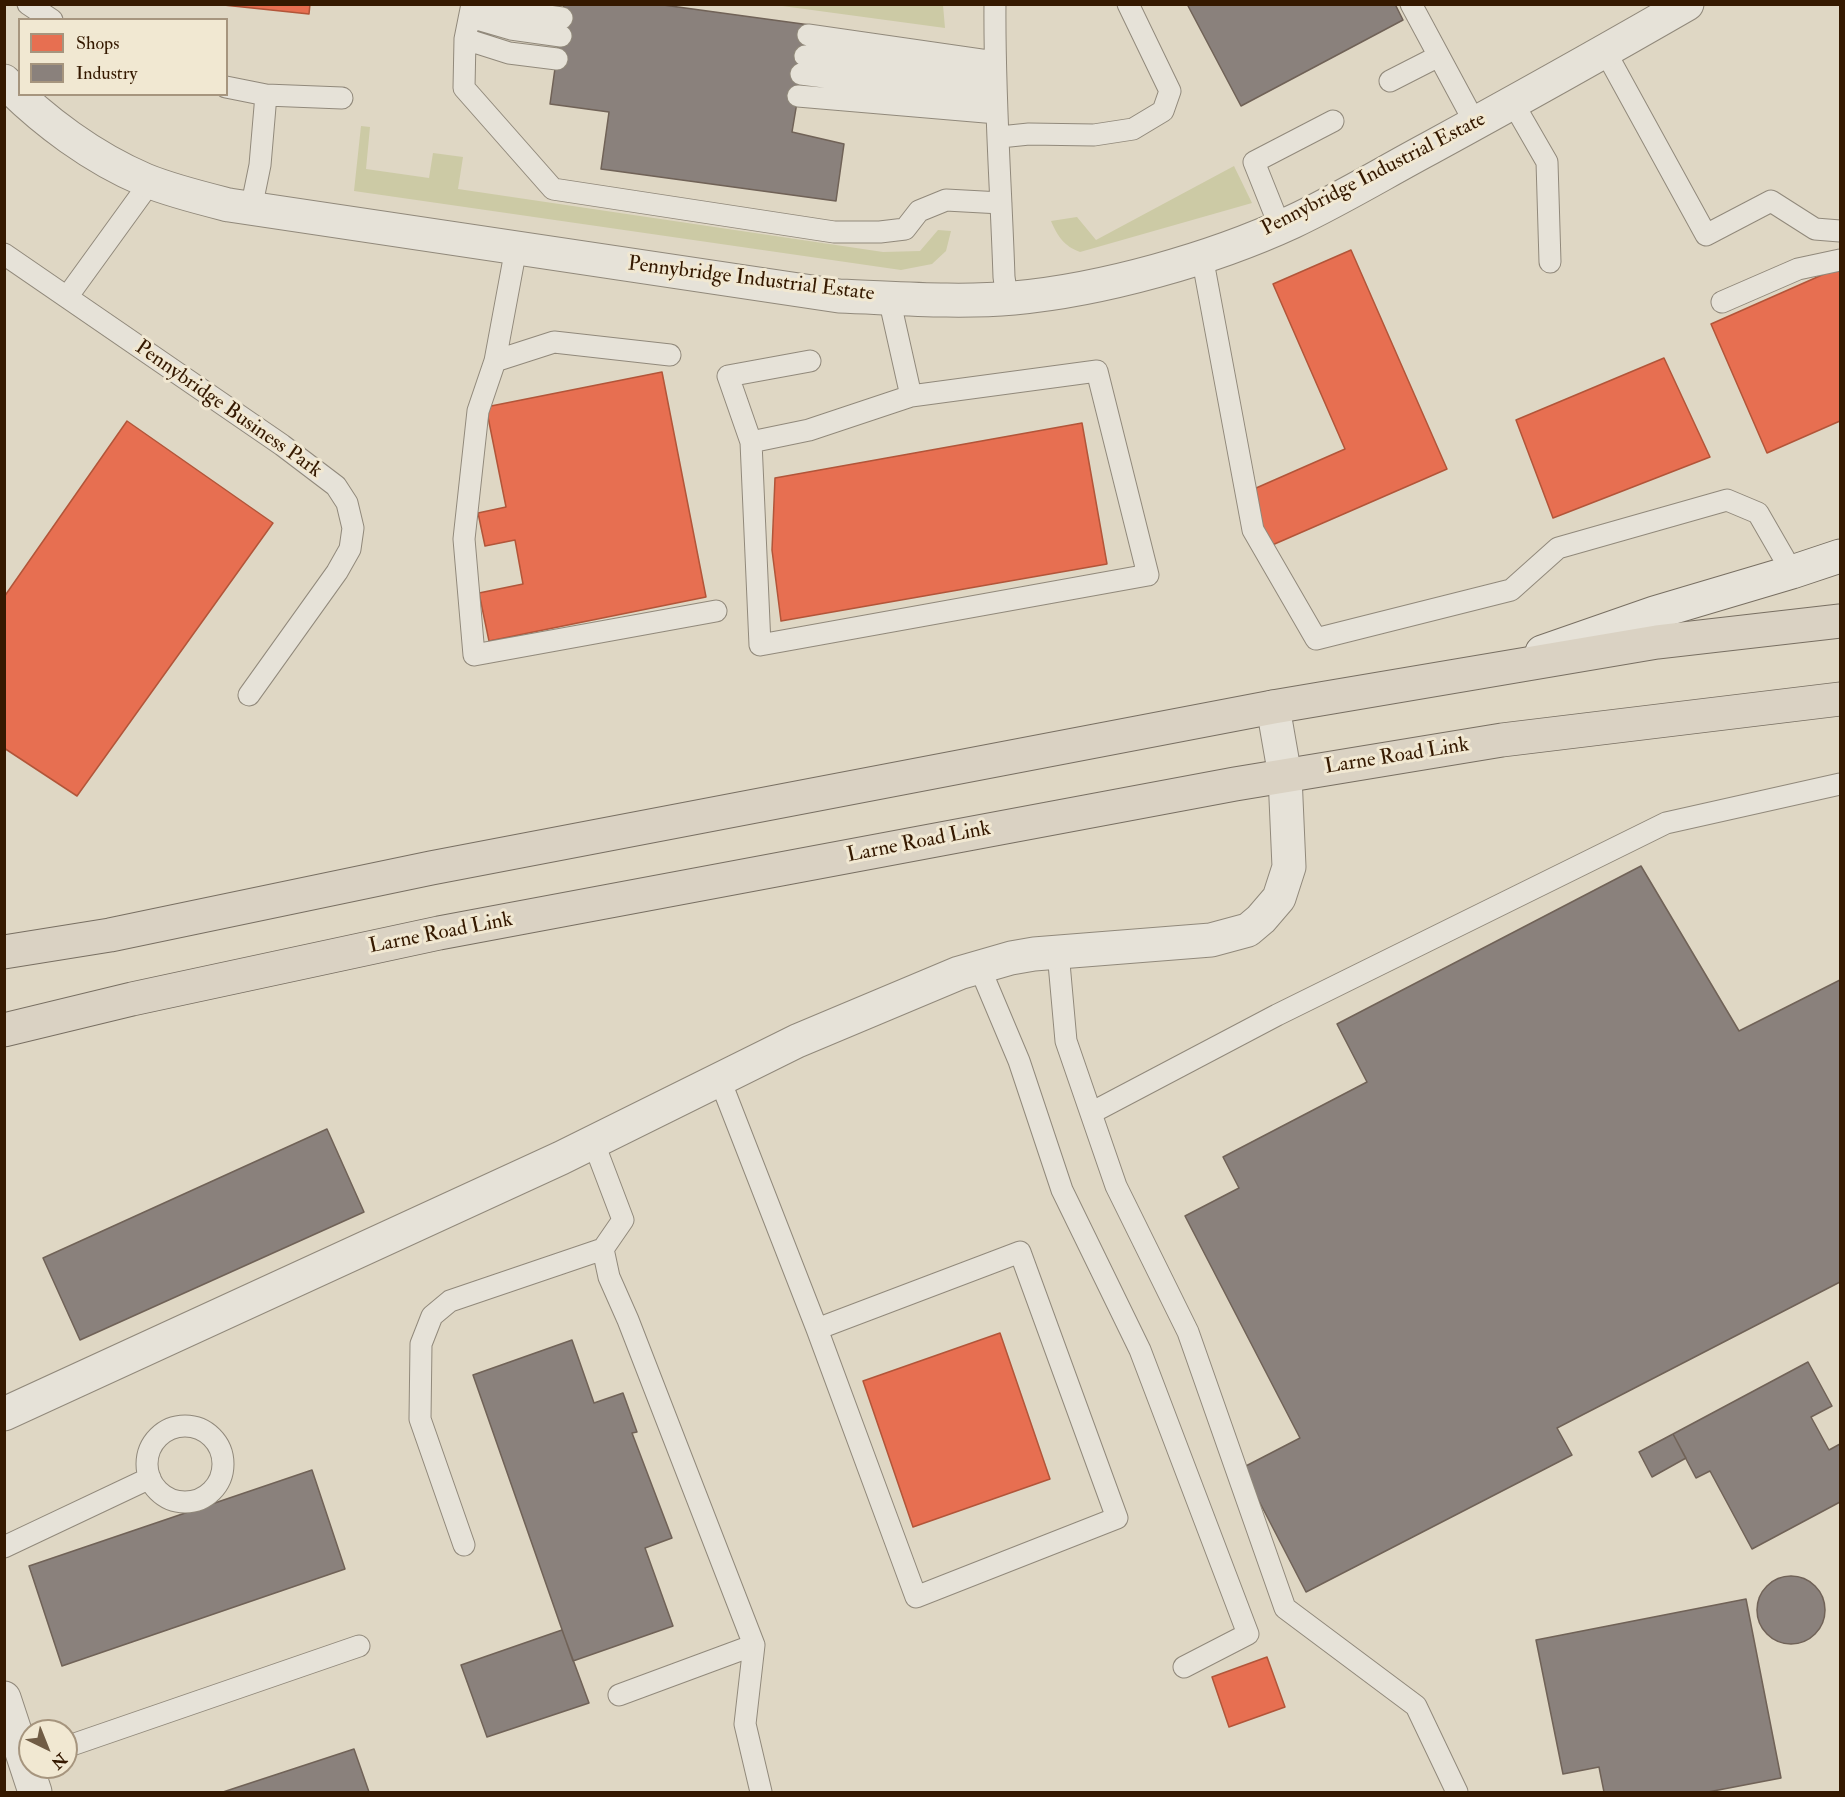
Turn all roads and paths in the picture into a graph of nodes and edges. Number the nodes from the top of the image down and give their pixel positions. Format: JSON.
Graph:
{"nodes":[{"id":1,"x":28,"y":4,"type":"edge"},
{"id":2,"x":490,"y":4,"type":"edge"},
{"id":3,"x":995,"y":4,"type":"edge"},
{"id":4,"x":1128,"y":4,"type":"edge"},
{"id":5,"x":1411,"y":4,"type":"edge"},
{"id":6,"x":1677,"y":7,"type":"edge"},
{"id":7,"x":471,"y":11,"type":"edge"},
{"id":8,"x":49,"y":18,"type":"edge"},
{"id":9,"x":465,"y":39,"type":"junction"},
{"id":10,"x":1605,"y":51,"type":"junction"},
{"id":11,"x":1439,"y":56,"type":"junction"},
{"id":12,"x":557,"y":59,"type":"dead end"},
{"id":13,"x":4,"y":81,"type":"edge"},
{"id":14,"x":1390,"y":81,"type":"dead end"},
{"id":15,"x":228,"y":87,"type":"edge"},
{"id":16,"x":996,"y":89,"type":"junction"},
{"id":17,"x":18,"y":95,"type":"edge"},
{"id":18,"x":266,"y":95,"type":"junction"},
{"id":19,"x":19,"y":96,"type":"edge"},
{"id":20,"x":798,"y":96,"type":"dead end"},
{"id":21,"x":342,"y":98,"type":"dead end"},
{"id":22,"x":1513,"y":103,"type":"junction"},
{"id":23,"x":1333,"y":121,"type":"dead end"},
{"id":24,"x":1475,"y":123,"type":"junction"},
{"id":25,"x":1000,"y":137,"type":"junction"},
{"id":26,"x":151,"y":182,"type":"junction"},
{"id":27,"x":1001,"y":203,"type":"junction"},
{"id":28,"x":251,"y":209,"type":"junction"},
{"id":29,"x":1280,"y":227,"type":"junction"},
{"id":30,"x":1840,"y":231,"type":"edge"},
{"id":31,"x":516,"y":248,"type":"junction"},
{"id":32,"x":4,"y":254,"type":"edge"},
{"id":33,"x":1202,"y":256,"type":"junction"},
{"id":34,"x":1840,"y":260,"type":"edge"},
{"id":35,"x":1550,"y":262,"type":"dead end"},
{"id":36,"x":67,"y":297,"type":"junction"},
{"id":37,"x":889,"y":298,"type":"junction"},
{"id":38,"x":1007,"y":298,"type":"junction"},
{"id":39,"x":1722,"y":302,"type":"dead end"},
{"id":40,"x":670,"y":355,"type":"dead end"},
{"id":41,"x":495,"y":361,"type":"junction"},
{"id":42,"x":810,"y":361,"type":"dead end"},
{"id":43,"x":911,"y":396,"type":"junction"},
{"id":44,"x":751,"y":442,"type":"junction"},
{"id":45,"x":1840,"y":556,"type":"edge"},
{"id":46,"x":1792,"y":572,"type":"junction"},
{"id":47,"x":716,"y":611,"type":"dead end"},
{"id":48,"x":1840,"y":621,"type":"edge"},
{"id":49,"x":1486,"y":671,"type":"junction"},
{"id":50,"x":249,"y":695,"type":"dead end"},
{"id":51,"x":1840,"y":699,"type":"edge"},
{"id":52,"x":1273,"y":707,"type":"junction"},
{"id":53,"x":1285,"y":776,"type":"junction"},
{"id":54,"x":1840,"y":784,"type":"edge"},
{"id":55,"x":4,"y":952,"type":"edge"},
{"id":56,"x":1058,"y":952,"type":"junction"},
{"id":57,"x":979,"y":966,"type":"junction"},
{"id":58,"x":4,"y":1030,"type":"edge"},
{"id":59,"x":720,"y":1080,"type":"junction"},
{"id":60,"x":1091,"y":1113,"type":"junction"},
{"id":61,"x":593,"y":1141,"type":"junction"},
{"id":62,"x":603,"y":1249,"type":"junction"},
{"id":63,"x":818,"y":1329,"type":"junction"},
{"id":64,"x":4,"y":1414,"type":"edge"},
{"id":65,"x":150,"y":1478,"type":"dead end"},
{"id":66,"x":464,"y":1545,"type":"dead end"},
{"id":67,"x":4,"y":1547,"type":"edge"},
{"id":68,"x":754,"y":1645,"type":"junction"},
{"id":69,"x":359,"y":1646,"type":"dead end"},
{"id":70,"x":1184,"y":1667,"type":"dead end"},
{"id":71,"x":619,"y":1695,"type":"dead end"},
{"id":72,"x":4,"y":1698,"type":"edge"},
{"id":73,"x":18,"y":1736,"type":"edge"},
{"id":74,"x":78,"y":1743,"type":"edge"},
{"id":75,"x":761,"y":1792,"type":"edge"},
{"id":76,"x":1457,"y":1792,"type":"edge"}],
"edges":[{"from":1,"to":8,"type":"lane"},
{"from":2,"to":7,"type":"lane"},
{"from":3,"to":16,"type":"lane"},
{"from":4,"to":25,"type":"lane"},
{"from":5,"to":11,"type":"lane"},
{"from":6,"to":10,"type":"street","name":"Pennybridge Industrial Estate"},
{"from":7,"to":9,"type":"lane"},
{"from":9,"to":12,"type":"lane"},
{"from":9,"to":27,"type":"lane"},
{"from":10,"to":22,"type":"street","name":"Pennybridge Industrial Estate"},
{"from":10,"to":30,"type":"lane"},
{"from":11,"to":14,"type":"lane"},
{"from":11,"to":24,"type":"lane"},
{"from":13,"to":17,"type":"street","name":"Pennybridge Industrial Estate"},
{"from":15,"to":18,"type":"lane"},
{"from":16,"to":16,"type":"lane"},
{"from":16,"to":20,"type":"lane"},
{"from":16,"to":25,"type":"lane"},
{"from":18,"to":21,"type":"lane"},
{"from":18,"to":28,"type":"lane"},
{"from":19,"to":26,"type":"street","name":"Pennybridge Industrial Estate"},
{"from":22,"to":24,"type":"street","name":"Pennybridge Industrial Estate"},
{"from":22,"to":35,"type":"lane"},
{"from":23,"to":29,"type":"lane"},
{"from":24,"to":29,"type":"street","name":"Pennybridge Industrial Estate"},
{"from":25,"to":27,"type":"lane"},
{"from":26,"to":28,"type":"street","name":"Pennybridge Industrial Estate"},
{"from":26,"to":36,"type":"lane"},
{"from":27,"to":38,"type":"lane"},
{"from":28,"to":31,"type":"street","name":"Pennybridge Industrial Estate"},
{"from":29,"to":33,"type":"street","name":"Pennybridge Industrial Estate"},
{"from":31,"to":37,"type":"street","name":"Pennybridge Industrial Estate"},
{"from":31,"to":41,"type":"lane"},
{"from":32,"to":36,"type":"lane","name":"Pennybridge Business Park"},
{"from":33,"to":38,"type":"street","name":"Pennybridge Industrial Estate"},
{"from":33,"to":46,"type":"lane"},
{"from":34,"to":39,"type":"lane"},
{"from":36,"to":50,"type":"lane","name":"Pennybridge Business Park"},
{"from":37,"to":38,"type":"street","name":"Pennybridge Industrial Estate"},
{"from":37,"to":43,"type":"lane"},
{"from":40,"to":41,"type":"lane"},
{"from":41,"to":47,"type":"lane"},
{"from":42,"to":44,"type":"lane"},
{"from":43,"to":44,"type":"lane"},
{"from":43,"to":44,"type":"lane"},
{"from":45,"to":46,"type":"street"},
{"from":46,"to":49,"type":"street"},
{"from":48,"to":49,"type":"main road"},
{"from":49,"to":52,"type":"main road"},
{"from":51,"to":53,"type":"main road","name":"Larne Road Link"},
{"from":52,"to":53,"type":"street"},
{"from":52,"to":55,"type":"main road"},
{"from":53,"to":56,"type":"street"},
{"from":53,"to":58,"type":"main road","name":"Larne Road Link"},
{"from":54,"to":60,"type":"lane"},
{"from":56,"to":57,"type":"street"},
{"from":56,"to":60,"type":"lane"},
{"from":57,"to":59,"type":"street"},
{"from":57,"to":70,"type":"lane"},
{"from":59,"to":61,"type":"street"},
{"from":59,"to":63,"type":"lane"},
{"from":60,"to":76,"type":"lane"},
{"from":61,"to":62,"type":"lane"},
{"from":61,"to":64,"type":"street"},
{"from":62,"to":66,"type":"lane"},
{"from":62,"to":68,"type":"lane"},
{"from":63,"to":63,"type":"lane"},
{"from":65,"to":67,"type":"lane"},
{"from":68,"to":71,"type":"lane"},
{"from":68,"to":75,"type":"lane"},
{"from":69,"to":74,"type":"lane"},
{"from":72,"to":73,"type":"street"}]}
